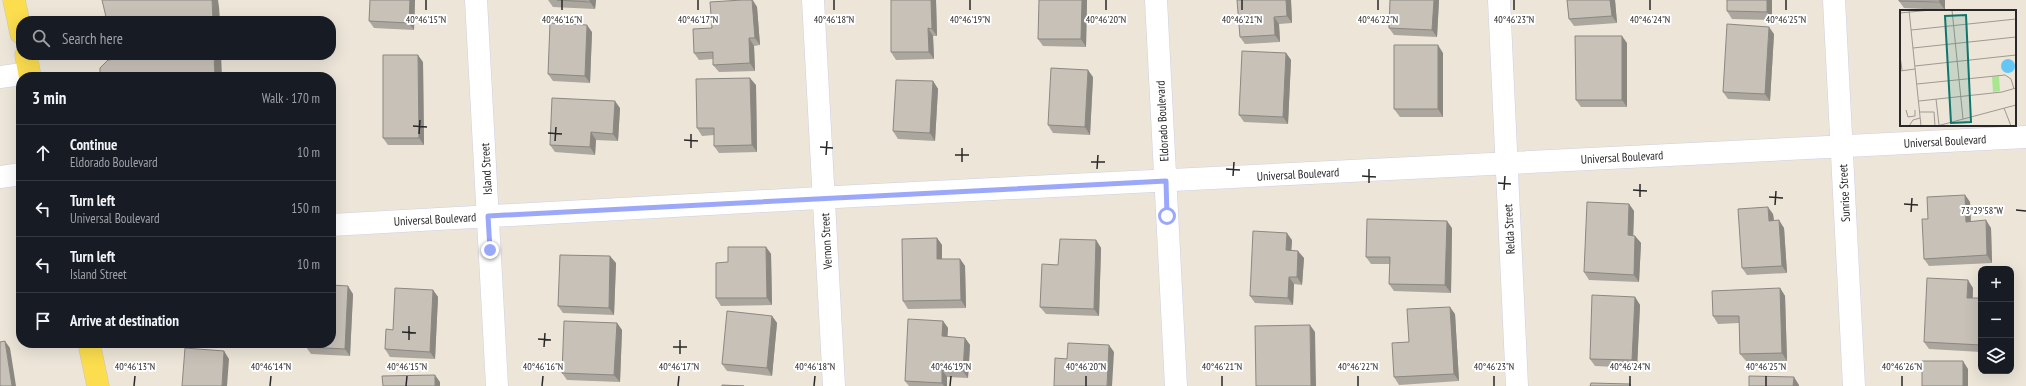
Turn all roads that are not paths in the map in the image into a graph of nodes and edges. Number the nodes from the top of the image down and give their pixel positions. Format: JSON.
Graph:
{"nodes":[{"id":1,"x":14,"y":0,"type":"edge"},
{"id":2,"x":476,"y":0,"type":"edge"},
{"id":3,"x":813,"y":0,"type":"edge"},
{"id":4,"x":1156,"y":0,"type":"edge"},
{"id":5,"x":1499,"y":0,"type":"edge"},
{"id":6,"x":1834,"y":0,"type":"edge"},
{"id":7,"x":17,"y":16,"type":"edge"},
{"id":8,"x":28,"y":68,"type":"edge"},
{"id":9,"x":0,"y":77,"type":"edge"},
{"id":10,"x":2026,"y":137,"type":"edge"},
{"id":11,"x":1842,"y":146,"type":"junction"},
{"id":12,"x":1506,"y":163,"type":"junction"},
{"id":13,"x":16,"y":175,"type":"edge"},
{"id":14,"x":0,"y":177,"type":"edge"},
{"id":15,"x":1166,"y":181,"type":"junction"},
{"id":16,"x":824,"y":198,"type":"junction"},
{"id":17,"x":488,"y":216,"type":"junction"},
{"id":18,"x":336,"y":225,"type":"edge"},
{"id":19,"x":90,"y":348,"type":"edge"},
{"id":20,"x":98,"y":386,"type":"edge"},
{"id":21,"x":497,"y":386,"type":"edge"},
{"id":22,"x":834,"y":386,"type":"edge"},
{"id":23,"x":1176,"y":386,"type":"edge"},
{"id":24,"x":1517,"y":386,"type":"edge"},
{"id":25,"x":1854,"y":386,"type":"edge"}],
"edges":[{"from":1,"to":7,"type":"main road"},
{"from":2,"to":17,"type":"street","name":"Island Street"},
{"from":3,"to":16,"type":"street","name":"Vernon Street"},
{"from":4,"to":15,"type":"street","name":"Eldorado Boulevard"},
{"from":5,"to":12,"type":"street","name":"Relda Street"},
{"from":6,"to":11,"type":"street","name":"Sunrise Street"},
{"from":8,"to":9,"type":"street"},
{"from":10,"to":11,"type":"street","name":"Universal Boulevard"},
{"from":11,"to":12,"type":"street","name":"Universal Boulevard"},
{"from":11,"to":25,"type":"street","name":"Sunrise Street"},
{"from":12,"to":15,"type":"street","name":"Universal Boulevard"},
{"from":12,"to":24,"type":"street","name":"Relda Street"},
{"from":13,"to":14,"type":"street"},
{"from":15,"to":16,"type":"street","name":"Universal Boulevard"},
{"from":15,"to":23,"type":"street","name":"Eldorado Boulevard"},
{"from":16,"to":17,"type":"street","name":"Universal Boulevard"},
{"from":16,"to":22,"type":"street","name":"Vernon Street"},
{"from":17,"to":18,"type":"street","name":"Universal Boulevard"},
{"from":17,"to":21,"type":"street","name":"Island Street"},
{"from":19,"to":20,"type":"main road"}]}
